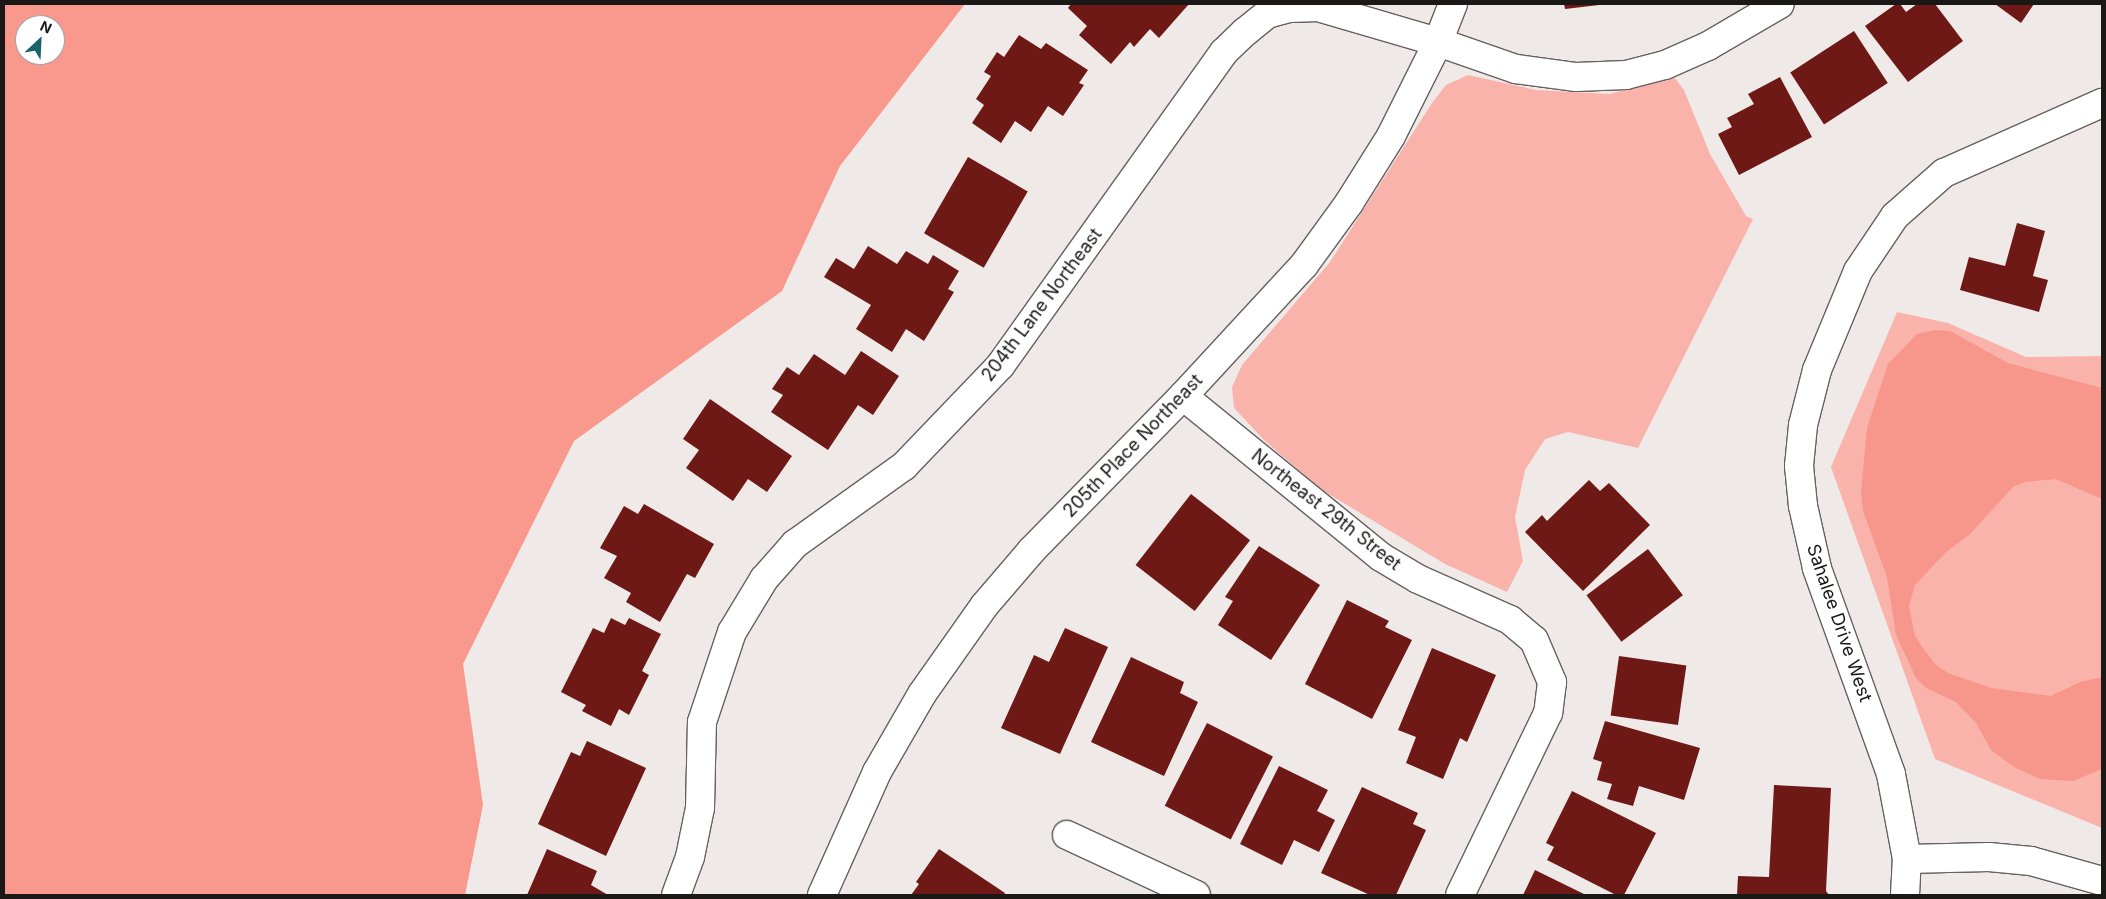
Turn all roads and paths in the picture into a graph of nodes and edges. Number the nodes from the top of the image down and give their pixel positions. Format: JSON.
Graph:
{"nodes":[{"id":1,"x":1453,"y":4,"type":"edge"},
{"id":2,"x":1780,"y":4,"type":"edge"},
{"id":3,"x":1438,"y":42,"type":"junction"},
{"id":4,"x":2102,"y":103,"type":"edge"},
{"id":5,"x":1183,"y":396,"type":"junction"},
{"id":6,"x":1068,"y":835,"type":"dead end"},
{"id":7,"x":1907,"y":859,"type":"junction"},
{"id":8,"x":2102,"y":881,"type":"edge"},
{"id":9,"x":676,"y":895,"type":"edge"},
{"id":10,"x":822,"y":895,"type":"edge"},
{"id":11,"x":1196,"y":895,"type":"edge"},
{"id":12,"x":1460,"y":895,"type":"edge"},
{"id":13,"x":1905,"y":895,"type":"edge"}],
"edges":[{"from":1,"to":3,"type":"street","name":"205th Place Northeast"},
{"from":2,"to":3,"type":"street","name":"204th Lane Northeast"},
{"from":3,"to":5,"type":"street","name":"205th Place Northeast"},
{"from":3,"to":9,"type":"street","name":"204th Lane Northeast"},
{"from":4,"to":7,"type":"street","name":"Sahalee Drive West"},
{"from":5,"to":10,"type":"street","name":"205th Place Northeast"},
{"from":5,"to":12,"type":"street","name":"Northeast 29th Street"},
{"from":6,"to":11,"type":"street"},
{"from":7,"to":8,"type":"street"},
{"from":7,"to":13,"type":"street","name":"Sahalee Drive West"}]}
